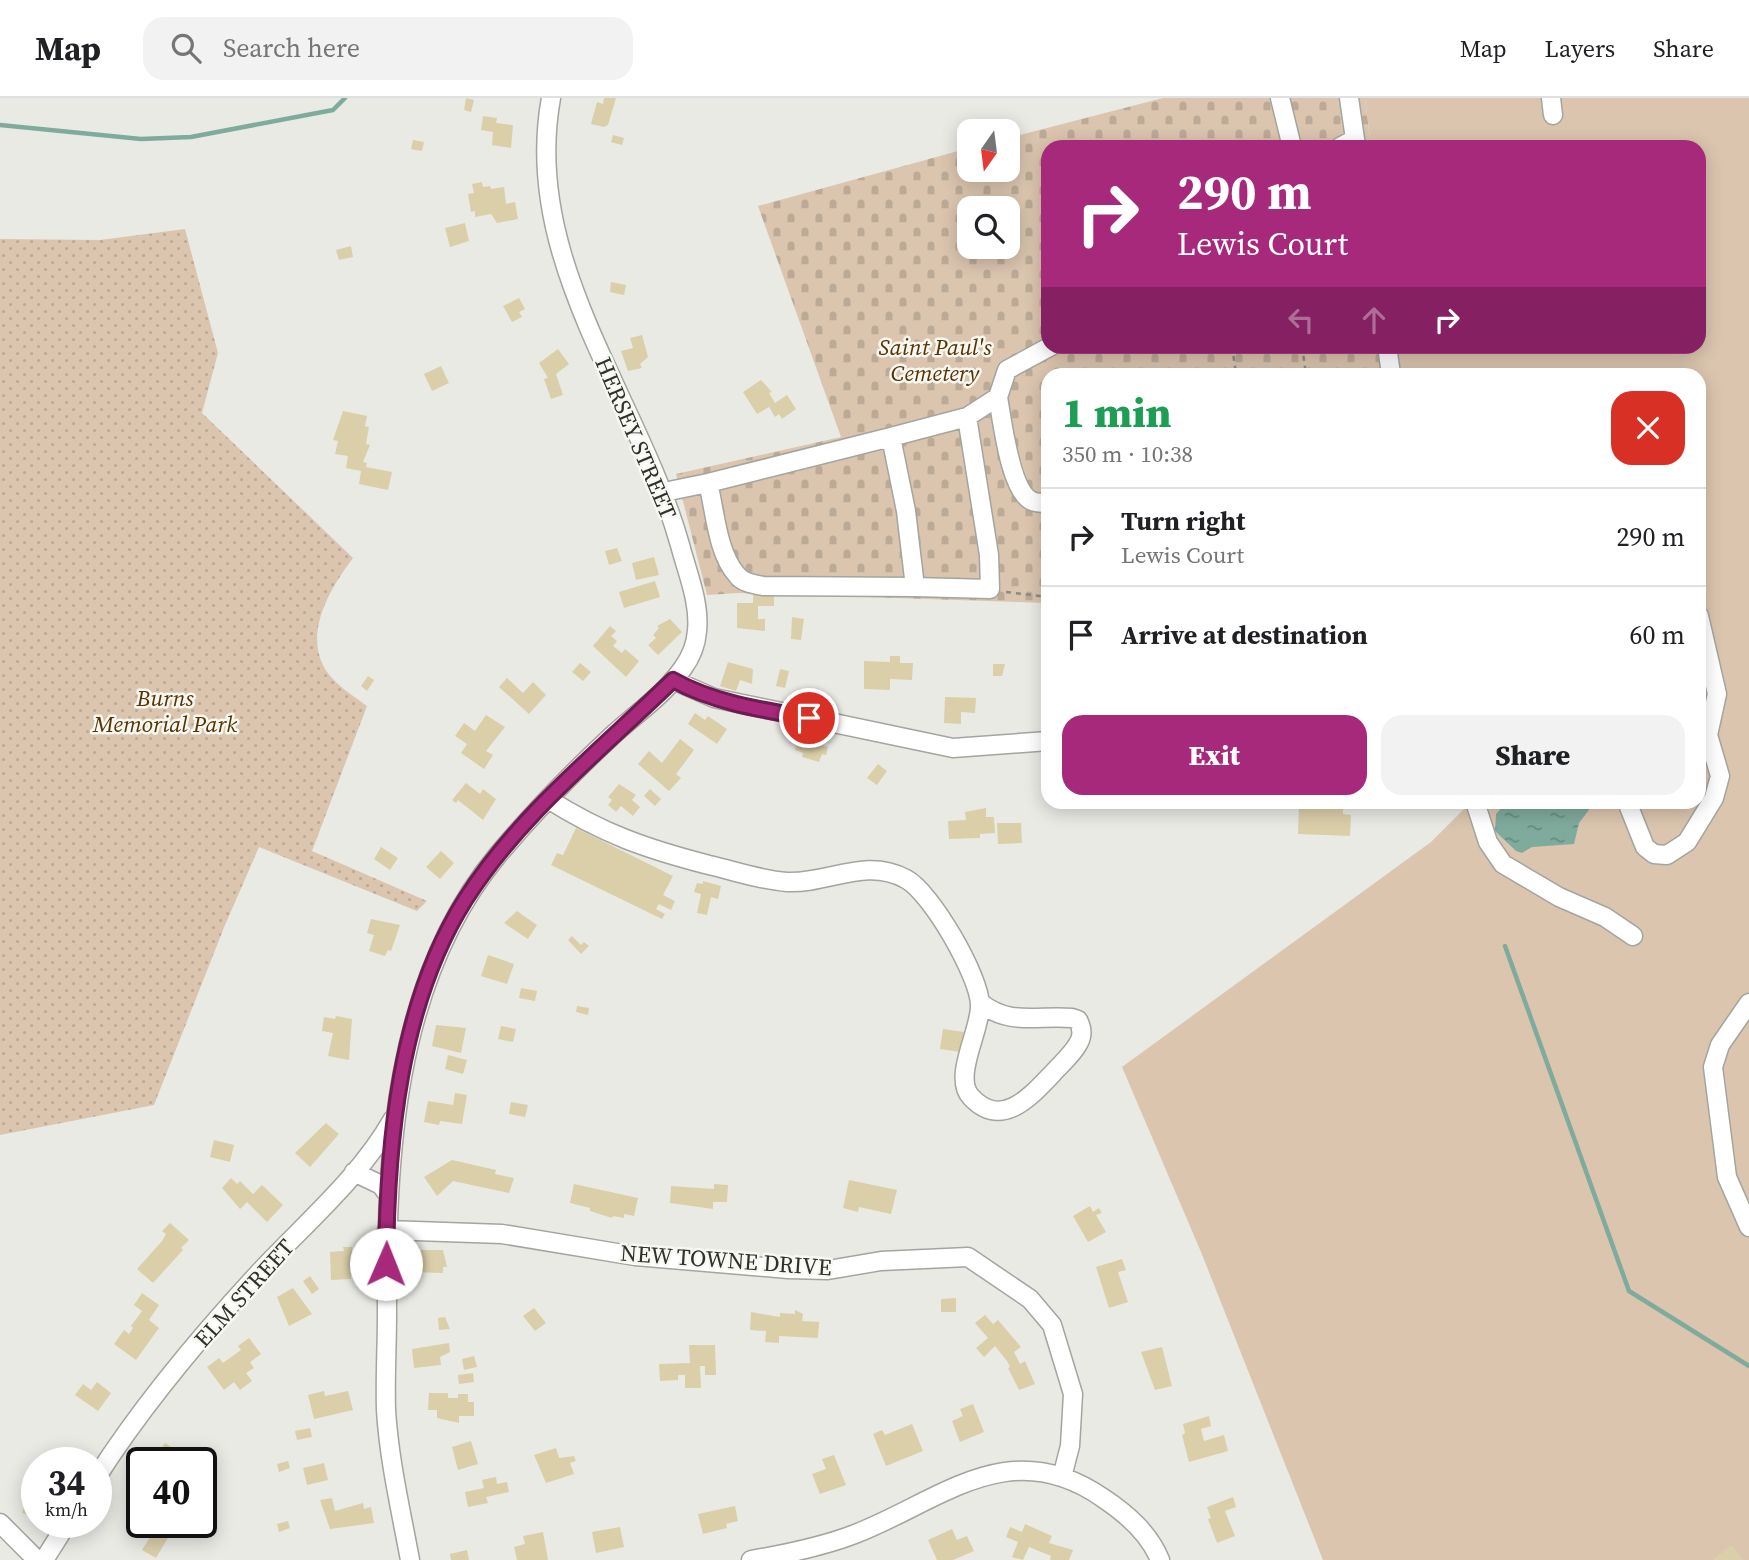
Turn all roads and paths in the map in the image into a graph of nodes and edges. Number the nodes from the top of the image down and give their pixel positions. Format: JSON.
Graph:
{"nodes":[{"id":1,"x":551,"y":98,"type":"edge"},
{"id":2,"x":1280,"y":98,"type":"edge"},
{"id":3,"x":1349,"y":98,"type":"edge"},
{"id":4,"x":1290,"y":140,"type":"edge"},
{"id":5,"x":1350,"y":140,"type":"edge"},
{"id":6,"x":1041,"y":351,"type":"edge"},
{"id":7,"x":998,"y":397,"type":"junction"},
{"id":8,"x":967,"y":417,"type":"junction"},
{"id":9,"x":891,"y":438,"type":"junction"},
{"id":10,"x":708,"y":483,"type":"junction"},
{"id":11,"x":664,"y":492,"type":"junction"},
{"id":12,"x":1041,"y":502,"type":"edge"},
{"id":13,"x":915,"y":587,"type":"junction"},
{"id":14,"x":990,"y":589,"type":"junction"},
{"id":15,"x":1041,"y":597,"type":"edge"},
{"id":16,"x":1706,"y":646,"type":"edge"},
{"id":17,"x":673,"y":680,"type":"junction"},
{"id":18,"x":1041,"y":742,"type":"edge"},
{"id":19,"x":548,"y":799,"type":"junction"},
{"id":20,"x":1477,"y":809,"type":"edge"},
{"id":21,"x":1630,"y":809,"type":"edge"},
{"id":22,"x":1633,"y":936,"type":"dead end"},
{"id":23,"x":981,"y":1003,"type":"junction"},
{"id":24,"x":1749,"y":1003,"type":"edge"},
{"id":25,"x":397,"y":1113,"type":"junction"},
{"id":26,"x":354,"y":1172,"type":"junction"},
{"id":27,"x":389,"y":1196,"type":"junction"},
{"id":28,"x":1749,"y":1227,"type":"edge"},
{"id":29,"x":387,"y":1230,"type":"junction"},
{"id":30,"x":112,"y":1453,"type":"edge"},
{"id":31,"x":1062,"y":1477,"type":"junction"},
{"id":32,"x":0,"y":1523,"type":"edge"},
{"id":33,"x":58,"y":1538,"type":"edge"},
{"id":34,"x":37,"y":1560,"type":"edge"},
{"id":35,"x":44,"y":1560,"type":"edge"},
{"id":36,"x":410,"y":1560,"type":"edge"},
{"id":37,"x":751,"y":1560,"type":"edge"},
{"id":38,"x":1160,"y":1560,"type":"edge"}],
"edges":[{"from":1,"to":11,"type":"street","name":"HERSEY STREET"},
{"from":2,"to":4,"type":"street"},
{"from":3,"to":5,"type":"street"},
{"from":6,"to":7,"type":"street"},
{"from":7,"to":8,"type":"street"},
{"from":7,"to":12,"type":"street"},
{"from":8,"to":9,"type":"street"},
{"from":8,"to":14,"type":"street"},
{"from":9,"to":10,"type":"street"},
{"from":9,"to":13,"type":"street"},
{"from":10,"to":11,"type":"street"},
{"from":10,"to":13,"type":"street"},
{"from":11,"to":17,"type":"street","name":"HERSEY STREET"},
{"from":13,"to":14,"type":"street"},
{"from":14,"to":15,"type":"path"},
{"from":16,"to":21,"type":"street"},
{"from":17,"to":18,"type":"street"},
{"from":17,"to":19,"type":"street","name":"HERSEY STREET"},
{"from":19,"to":23,"type":"street"},
{"from":19,"to":25,"type":"street","name":"HERSEY STREET"},
{"from":20,"to":22,"type":"street"},
{"from":23,"to":23,"type":"street"},
{"from":24,"to":28,"type":"street"},
{"from":25,"to":26,"type":"street","name":"ELM STREET"},
{"from":25,"to":27,"type":"street","name":"HERSEY STREET"},
{"from":26,"to":27,"type":"street"},
{"from":26,"to":30,"type":"street","name":"ELM STREET"},
{"from":27,"to":29,"type":"street","name":"HERSEY STREET"},
{"from":29,"to":31,"type":"street","name":"NEW TOWNE DRIVE"},
{"from":29,"to":36,"type":"street","name":"HERSEY STREET"},
{"from":31,"to":37,"type":"street"},
{"from":31,"to":38,"type":"street"},
{"from":32,"to":34,"type":"street"},
{"from":33,"to":35,"type":"street"}]}
